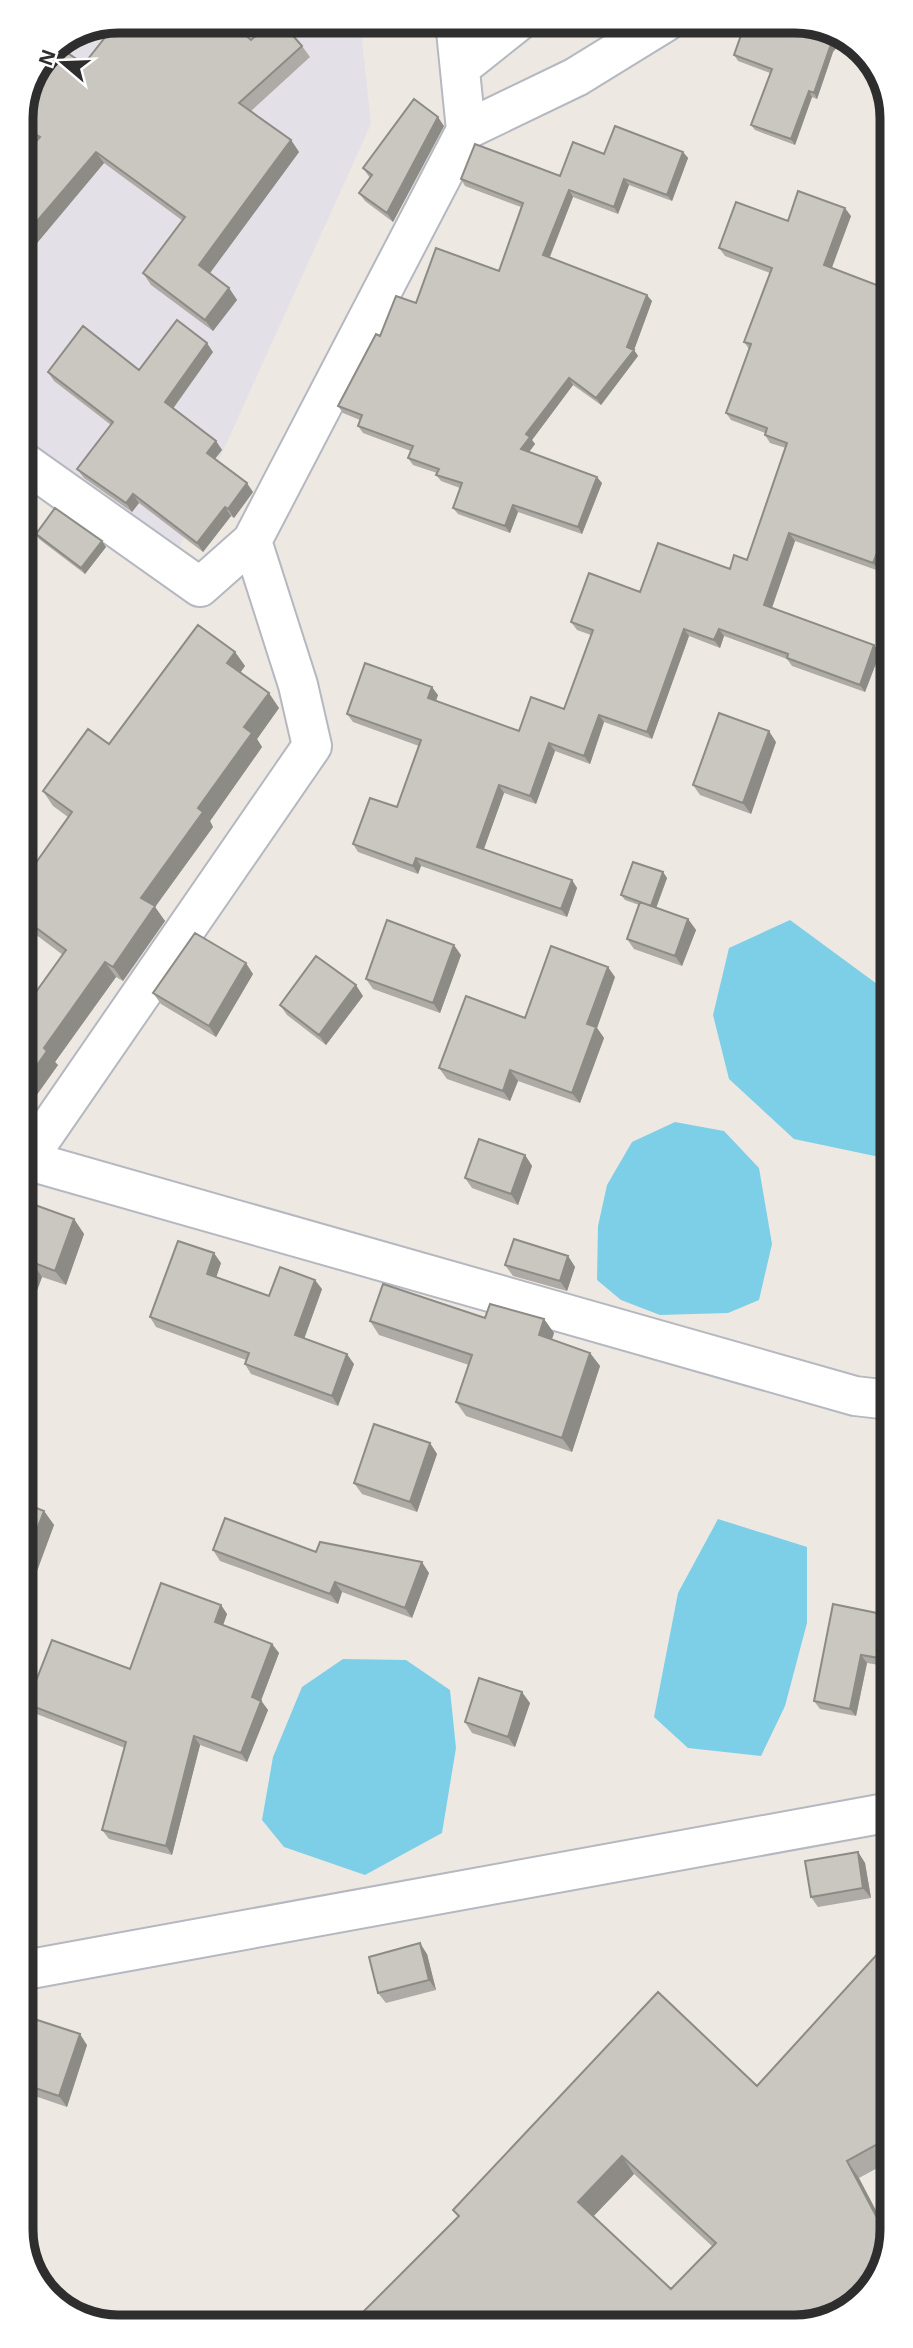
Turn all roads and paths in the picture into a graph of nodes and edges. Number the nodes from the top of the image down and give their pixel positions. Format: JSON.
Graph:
{"nodes":[{"id":1,"x":456,"y":33,"type":"edge"},
{"id":2,"x":504,"y":33,"type":"edge"},
{"id":3,"x":648,"y":33,"type":"edge"},
{"id":4,"x":460,"y":68,"type":"junction"},
{"id":5,"x":466,"y":130,"type":"junction"},
{"id":6,"x":33,"y":469,"type":"edge"},
{"id":7,"x":252,"y":541,"type":"junction"},
{"id":8,"x":33,"y":1150,"type":"edge"},
{"id":9,"x":33,"y":1164,"type":"edge"},
{"id":10,"x":880,"y":1399,"type":"edge"},
{"id":11,"x":880,"y":1814,"type":"edge"},
{"id":12,"x":33,"y":1969,"type":"edge"}],
"edges":[{"from":1,"to":4,"type":"street"},
{"from":2,"to":4,"type":"street"},
{"from":3,"to":5,"type":"street"},
{"from":4,"to":5,"type":"street"},
{"from":5,"to":7,"type":"street"},
{"from":6,"to":7,"type":"street"},
{"from":7,"to":8,"type":"street"},
{"from":9,"to":10,"type":"street"},
{"from":11,"to":12,"type":"street"}]}
